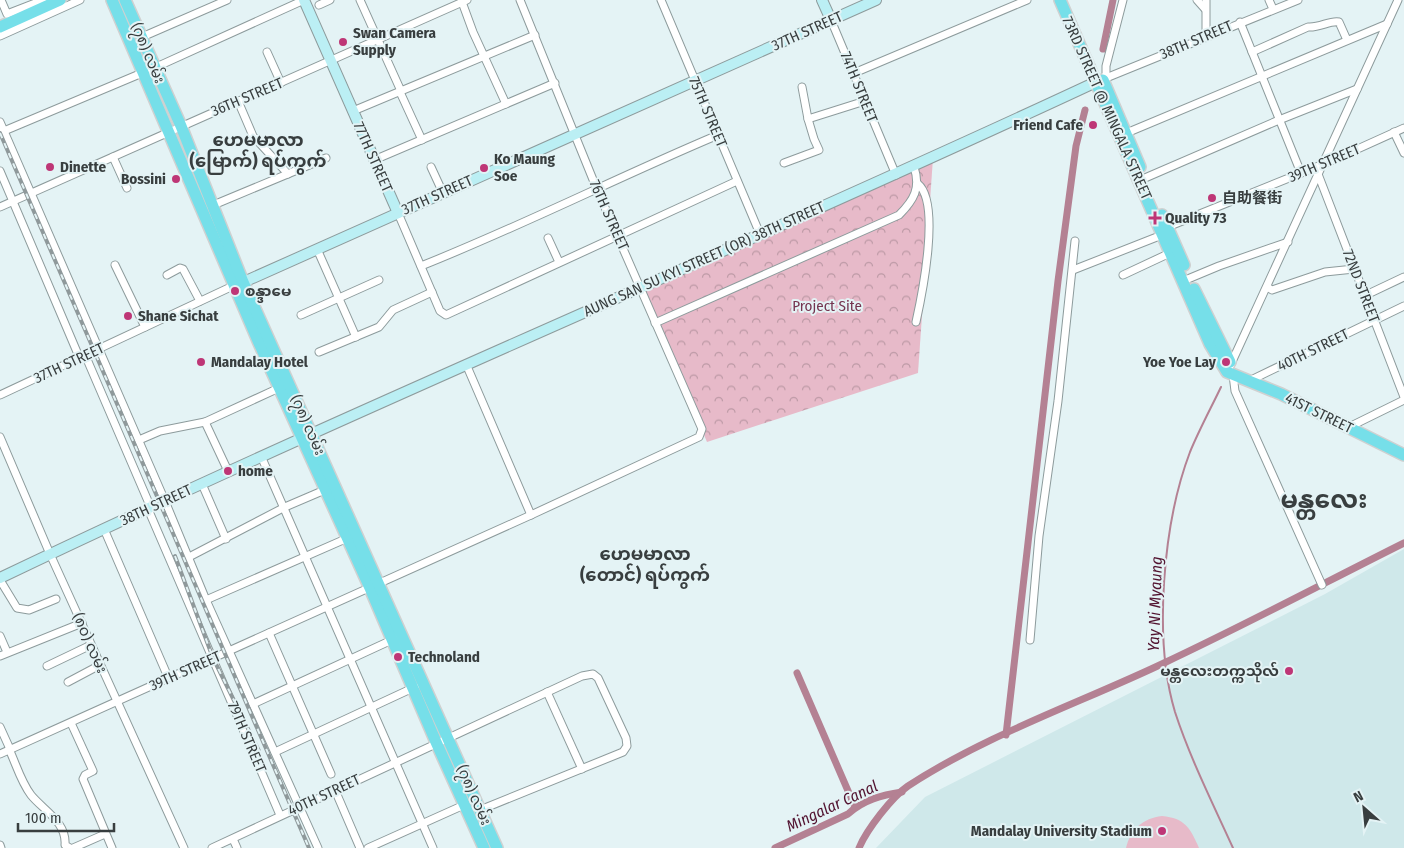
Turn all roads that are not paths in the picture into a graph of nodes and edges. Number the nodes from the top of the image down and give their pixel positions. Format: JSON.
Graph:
{"nodes":[{"id":1,"x":1,"y":0,"type":"edge"},
{"id":2,"x":42,"y":0,"type":"edge"},
{"id":3,"x":60,"y":0,"type":"edge"},
{"id":4,"x":80,"y":0,"type":"edge"},
{"id":5,"x":112,"y":0,"type":"edge"},
{"id":6,"x":125,"y":0,"type":"edge"},
{"id":7,"x":227,"y":0,"type":"edge"},
{"id":8,"x":304,"y":0,"type":"edge"},
{"id":9,"x":330,"y":0,"type":"edge"},
{"id":10,"x":360,"y":0,"type":"edge"},
{"id":11,"x":520,"y":0,"type":"edge"},
{"id":12,"x":661,"y":0,"type":"edge"},
{"id":13,"x":822,"y":0,"type":"edge"},
{"id":14,"x":876,"y":0,"type":"edge"},
{"id":15,"x":1027,"y":0,"type":"edge"},
{"id":16,"x":1060,"y":0,"type":"edge"},
{"id":17,"x":1067,"y":0,"type":"edge"},
{"id":18,"x":1123,"y":0,"type":"edge"},
{"id":19,"x":1197,"y":0,"type":"edge"},
{"id":20,"x":1206,"y":0,"type":"edge"},
{"id":21,"x":1269,"y":0,"type":"edge"},
{"id":22,"x":1298,"y":0,"type":"edge"},
{"id":23,"x":1398,"y":0,"type":"edge"},
{"id":24,"x":462,"y":1,"type":"edge"},
{"id":25,"x":319,"y":5,"type":"dead end"},
{"id":26,"x":1204,"y":9,"type":"junction"},
{"id":27,"x":1273,"y":9,"type":"junction"},
{"id":28,"x":831,"y":20,"type":"junction"},
{"id":29,"x":1240,"y":22,"type":"junction"},
{"id":30,"x":1387,"y":24,"type":"junction"},
{"id":31,"x":0,"y":27,"type":"edge"},
{"id":32,"x":0,"y":36,"type":"edge"},
{"id":33,"x":535,"y":36,"type":"junction"},
{"id":34,"x":142,"y":37,"type":"junction"},
{"id":35,"x":1206,"y":37,"type":"junction"},
{"id":36,"x":377,"y":40,"type":"junction"},
{"id":37,"x":1347,"y":40,"type":"junction"},
{"id":38,"x":267,"y":52,"type":"dead end"},
{"id":39,"x":1252,"y":52,"type":"junction"},
{"id":40,"x":485,"y":56,"type":"junction"},
{"id":41,"x":331,"y":61,"type":"junction"},
{"id":42,"x":149,"y":70,"type":"junction"},
{"id":43,"x":854,"y":73,"type":"junction"},
{"id":44,"x":1261,"y":77,"type":"junction"},
{"id":45,"x":1101,"y":80,"type":"junction"},
{"id":46,"x":695,"y":81,"type":"junction"},
{"id":47,"x":281,"y":83,"type":"junction"},
{"id":48,"x":555,"y":84,"type":"junction"},
{"id":49,"x":802,"y":86,"type":"dead end"},
{"id":50,"x":1357,"y":89,"type":"junction"},
{"id":51,"x":400,"y":91,"type":"junction"},
{"id":52,"x":238,"y":101,"type":"junction"},
{"id":53,"x":865,"y":101,"type":"junction"},
{"id":54,"x":506,"y":104,"type":"junction"},
{"id":55,"x":353,"y":111,"type":"junction"},
{"id":56,"x":808,"y":119,"type":"junction"},
{"id":57,"x":1279,"y":120,"type":"junction"},
{"id":58,"x":0,"y":122,"type":"edge"},
{"id":59,"x":180,"y":126,"type":"junction"},
{"id":60,"x":1404,"y":128,"type":"edge"},
{"id":61,"x":4,"y":131,"type":"junction"},
{"id":62,"x":169,"y":132,"type":"junction"},
{"id":63,"x":1394,"y":132,"type":"junction"},
{"id":64,"x":574,"y":134,"type":"junction"},
{"id":65,"x":718,"y":135,"type":"junction"},
{"id":66,"x":1123,"y":135,"type":"junction"},
{"id":67,"x":422,"y":140,"type":"junction"},
{"id":68,"x":1404,"y":153,"type":"edge"},
{"id":69,"x":113,"y":157,"type":"junction"},
{"id":70,"x":326,"y":158,"type":"dead end"},
{"id":71,"x":374,"y":160,"type":"junction"},
{"id":72,"x":784,"y":163,"type":"dead end"},
{"id":73,"x":1322,"y":164,"type":"junction"},
{"id":74,"x":432,"y":167,"type":"dead end"},
{"id":75,"x":914,"y":167,"type":"junction"},
{"id":76,"x":0,"y":171,"type":"edge"},
{"id":77,"x":1301,"y":173,"type":"junction"},
{"id":78,"x":288,"y":174,"type":"junction"},
{"id":79,"x":1318,"y":174,"type":"junction"},
{"id":80,"x":896,"y":175,"type":"junction"},
{"id":81,"x":1142,"y":179,"type":"junction"},
{"id":82,"x":737,"y":181,"type":"junction"},
{"id":83,"x":918,"y":184,"type":"junction"},
{"id":84,"x":596,"y":187,"type":"junction"},
{"id":85,"x":127,"y":188,"type":"dead end"},
{"id":86,"x":443,"y":192,"type":"junction"},
{"id":87,"x":31,"y":194,"type":"junction"},
{"id":88,"x":14,"y":202,"type":"junction"},
{"id":89,"x":211,"y":206,"type":"junction"},
{"id":90,"x":0,"y":208,"type":"edge"},
{"id":91,"x":398,"y":213,"type":"junction"},
{"id":92,"x":758,"y":229,"type":"junction"},
{"id":93,"x":1163,"y":230,"type":"junction"},
{"id":94,"x":618,"y":235,"type":"junction"},
{"id":95,"x":548,"y":238,"type":"dead end"},
{"id":96,"x":1075,"y":241,"type":"dead end"},
{"id":97,"x":1288,"y":242,"type":"junction"},
{"id":98,"x":317,"y":249,"type":"junction"},
{"id":99,"x":1170,"y":253,"type":"junction"},
{"id":100,"x":559,"y":262,"type":"junction"},
{"id":101,"x":116,"y":265,"type":"dead end"},
{"id":102,"x":421,"y":266,"type":"junction"},
{"id":103,"x":1354,"y":269,"type":"junction"},
{"id":104,"x":1072,"y":270,"type":"junction"},
{"id":105,"x":167,"y":275,"type":"dead end"},
{"id":106,"x":1123,"y":275,"type":"dead end"},
{"id":107,"x":1404,"y":278,"type":"edge"},
{"id":108,"x":379,"y":280,"type":"dead end"},
{"id":109,"x":1186,"y":280,"type":"junction"},
{"id":110,"x":239,"y":284,"type":"junction"},
{"id":111,"x":641,"y":286,"type":"junction"},
{"id":112,"x":1267,"y":288,"type":"junction"},
{"id":113,"x":432,"y":292,"type":"junction"},
{"id":114,"x":1366,"y":295,"type":"junction"},
{"id":115,"x":339,"y":299,"type":"junction"},
{"id":116,"x":200,"y":301,"type":"junction"},
{"id":117,"x":1404,"y":306,"type":"edge"},
{"id":118,"x":302,"y":315,"type":"dead end"},
{"id":119,"x":1374,"y":320,"type":"junction"},
{"id":120,"x":655,"y":322,"type":"junction"},
{"id":121,"x":916,"y":322,"type":"dead end"},
{"id":122,"x":145,"y":327,"type":"junction"},
{"id":123,"x":356,"y":337,"type":"junction"},
{"id":124,"x":99,"y":349,"type":"junction"},
{"id":125,"x":320,"y":352,"type":"dead end"},
{"id":126,"x":83,"y":358,"type":"junction"},
{"id":127,"x":466,"y":364,"type":"junction"},
{"id":128,"x":1236,"y":374,"type":"junction"},
{"id":129,"x":279,"y":388,"type":"junction"},
{"id":130,"x":0,"y":395,"type":"edge"},
{"id":131,"x":1404,"y":398,"type":"edge"},
{"id":132,"x":205,"y":422,"type":"junction"},
{"id":133,"x":1349,"y":427,"type":"junction"},
{"id":134,"x":702,"y":429,"type":"joint"},
{"id":135,"x":306,"y":435,"type":"junction"},
{"id":136,"x":0,"y":437,"type":"edge"},
{"id":137,"x":139,"y":440,"type":"junction"},
{"id":138,"x":1404,"y":455,"type":"edge"},
{"id":139,"x":261,"y":456,"type":"junction"},
{"id":140,"x":228,"y":471,"type":"junction"},
{"id":141,"x":202,"y":484,"type":"junction"},
{"id":142,"x":330,"y":488,"type":"junction"},
{"id":143,"x":165,"y":501,"type":"junction"},
{"id":144,"x":285,"y":507,"type":"junction"},
{"id":145,"x":150,"y":509,"type":"junction"},
{"id":146,"x":531,"y":515,"type":"junction"},
{"id":147,"x":104,"y":530,"type":"junction"},
{"id":148,"x":351,"y":536,"type":"junction"},
{"id":149,"x":226,"y":539,"type":"junction"},
{"id":150,"x":50,"y":554,"type":"junction"},
{"id":151,"x":304,"y":556,"type":"junction"},
{"id":152,"x":189,"y":557,"type":"junction"},
{"id":153,"x":0,"y":579,"type":"edge"},
{"id":154,"x":1321,"y":583,"type":"dead end"},
{"id":155,"x":374,"y":586,"type":"junction"},
{"id":156,"x":56,"y":599,"type":"dead end"},
{"id":157,"x":206,"y":600,"type":"junction"},
{"id":158,"x":326,"y":607,"type":"junction"},
{"id":159,"x":82,"y":623,"type":"junction"},
{"id":160,"x":269,"y":633,"type":"junction"},
{"id":161,"x":0,"y":636,"type":"edge"},
{"id":162,"x":397,"y":638,"type":"junction"},
{"id":163,"x":1030,"y":640,"type":"dead end"},
{"id":164,"x":91,"y":645,"type":"junction"},
{"id":165,"x":230,"y":651,"type":"junction"},
{"id":166,"x":8,"y":652,"type":"junction"},
{"id":167,"x":0,"y":656,"type":"edge"},
{"id":168,"x":213,"y":658,"type":"junction"},
{"id":169,"x":350,"y":659,"type":"junction"},
{"id":170,"x":100,"y":665,"type":"junction"},
{"id":171,"x":47,"y":666,"type":"dead end"},
{"id":172,"x":168,"y":677,"type":"junction"},
{"id":173,"x":68,"y":682,"type":"dead end"},
{"id":174,"x":424,"y":683,"type":"junction"},
{"id":175,"x":293,"y":684,"type":"junction"},
{"id":176,"x":412,"y":688,"type":"junction"},
{"id":177,"x":547,"y":692,"type":"junction"},
{"id":178,"x":117,"y":700,"type":"junction"},
{"id":179,"x":254,"y":704,"type":"junction"},
{"id":180,"x":372,"y":706,"type":"junction"},
{"id":181,"x":71,"y":723,"type":"junction"},
{"id":182,"x":0,"y":727,"type":"edge"},
{"id":183,"x":314,"y":733,"type":"junction"},
{"id":184,"x":448,"y":737,"type":"junction"},
{"id":185,"x":436,"y":742,"type":"junction"},
{"id":186,"x":10,"y":749,"type":"junction"},
{"id":187,"x":275,"y":752,"type":"junction"},
{"id":188,"x":0,"y":754,"type":"edge"},
{"id":189,"x":396,"y":761,"type":"junction"},
{"id":190,"x":582,"y":769,"type":"junction"},
{"id":191,"x":331,"y":774,"type":"dead end"},
{"id":192,"x":335,"y":790,"type":"junction"},
{"id":193,"x":464,"y":805,"type":"junction"},
{"id":194,"x":300,"y":806,"type":"junction"},
{"id":195,"x":480,"y":810,"type":"junction"},
{"id":196,"x":280,"y":815,"type":"junction"},
{"id":197,"x":424,"y":823,"type":"junction"},
{"id":198,"x":104,"y":834,"type":"junction"},
{"id":199,"x":233,"y":839,"type":"junction"},
{"id":200,"x":71,"y":848,"type":"edge"},
{"id":201,"x":112,"y":848,"type":"edge"},
{"id":202,"x":184,"y":848,"type":"edge"},
{"id":203,"x":212,"y":848,"type":"edge"},
{"id":204,"x":237,"y":848,"type":"edge"},
{"id":205,"x":318,"y":848,"type":"edge"},
{"id":206,"x":360,"y":848,"type":"edge"},
{"id":207,"x":368,"y":848,"type":"edge"},
{"id":208,"x":434,"y":848,"type":"edge"},
{"id":209,"x":484,"y":848,"type":"edge"},
{"id":210,"x":497,"y":848,"type":"edge"}],
"edges":[{"from":1,"to":2,"type":"street"},
{"from":3,"to":31,"type":"main road"},
{"from":4,"to":32,"type":"street"},
{"from":5,"to":42,"type":"main road","name":"(၇၈) လမ်း"},
{"from":6,"to":34,"type":"main road","name":"(၇၈) လမ်း"},
{"from":7,"to":34,"type":"street"},
{"from":8,"to":41,"type":"street","name":"77TH STREET"},
{"from":8,"to":42,"type":"street"},
{"from":9,"to":25,"type":"street"},
{"from":10,"to":36,"type":"street"},
{"from":11,"to":33,"type":"street","name":"76TH STREET"},
{"from":12,"to":46,"type":"street","name":"75TH STREET"},
{"from":13,"to":28,"type":"street","name":"74TH STREET"},
{"from":14,"to":28,"type":"street","name":"37TH STREET"},
{"from":15,"to":43,"type":"street"},
{"from":16,"to":45,"type":"main road","name":"73RD STREET @ MINGALA STREET"},
{"from":17,"to":45,"type":"main road","name":"73RD STREET @ MINGALA STREET"},
{"from":18,"to":45,"type":"street"},
{"from":19,"to":26,"type":"street"},
{"from":20,"to":26,"type":"street"},
{"from":21,"to":27,"type":"street"},
{"from":22,"to":27,"type":"street","name":"38TH STREET"},
{"from":23,"to":30,"type":"street"},
{"from":24,"to":36,"type":"street","name":"36TH STREET"},
{"from":24,"to":40,"type":"street"},
{"from":26,"to":35,"type":"street"},
{"from":27,"to":29,"type":"street","name":"38TH STREET"},
{"from":28,"to":43,"type":"street","name":"74TH STREET"},
{"from":28,"to":46,"type":"street","name":"37TH STREET"},
{"from":29,"to":35,"type":"street","name":"38TH STREET"},
{"from":29,"to":39,"type":"street"},
{"from":30,"to":37,"type":"street"},
{"from":30,"to":50,"type":"street"},
{"from":33,"to":40,"type":"street"},
{"from":33,"to":48,"type":"street","name":"76TH STREET"},
{"from":34,"to":42,"type":"main road","name":"(၇၈) လမ်း"},
{"from":35,"to":45,"type":"street","name":"38TH STREET"},
{"from":36,"to":41,"type":"street","name":"36TH STREET"},
{"from":36,"to":51,"type":"street"},
{"from":37,"to":39,"type":"street"},
{"from":37,"to":44,"type":"street"},
{"from":38,"to":47,"type":"street"},
{"from":39,"to":44,"type":"street"},
{"from":40,"to":51,"type":"street"},
{"from":40,"to":54,"type":"street"},
{"from":41,"to":47,"type":"street","name":"36TH STREET"},
{"from":41,"to":55,"type":"street","name":"77TH STREET"},
{"from":42,"to":59,"type":"main road","name":"(၇၈) လမ်း"},
{"from":42,"to":61,"type":"street"},
{"from":42,"to":62,"type":"main road","name":"(၇၈) လမ်း"},
{"from":43,"to":53,"type":"street","name":"74TH STREET"},
{"from":44,"to":57,"type":"street"},
{"from":44,"to":66,"type":"street"},
{"from":45,"to":66,"type":"main road","name":"73RD STREET @ MINGALA STREET"},
{"from":45,"to":75,"type":"street","name":"AUNG SAN SU KYI STREET (OR) 38TH STREET"},
{"from":46,"to":64,"type":"street","name":"37TH STREET"},
{"from":46,"to":65,"type":"street","name":"75TH STREET"},
{"from":47,"to":52,"type":"street","name":"36TH STREET"},
{"from":48,"to":54,"type":"street"},
{"from":48,"to":64,"type":"street","name":"76TH STREET"},
{"from":49,"to":56,"type":"street"},
{"from":50,"to":57,"type":"street"},
{"from":50,"to":73,"type":"street"},
{"from":51,"to":55,"type":"street"},
{"from":51,"to":67,"type":"street"},
{"from":52,"to":59,"type":"street","name":"36TH STREET"},
{"from":52,"to":78,"type":"street"},
{"from":53,"to":56,"type":"street"},
{"from":53,"to":80,"type":"street","name":"74TH STREET"},
{"from":54,"to":67,"type":"street"},
{"from":55,"to":71,"type":"street","name":"77TH STREET"},
{"from":56,"to":72,"type":"street"},
{"from":57,"to":77,"type":"street"},
{"from":57,"to":81,"type":"street"},
{"from":58,"to":61,"type":"street","name":"79TH STREET"},
{"from":59,"to":62,"type":"street","name":"36TH STREET"},
{"from":59,"to":89,"type":"main road","name":"(၇၈) လမ်း"},
{"from":60,"to":63,"type":"street","name":"39TH STREET"},
{"from":61,"to":87,"type":"street","name":"79TH STREET"},
{"from":62,"to":69,"type":"street","name":"36TH STREET"},
{"from":62,"to":110,"type":"main road","name":"(၇၈) လမ်း"},
{"from":63,"to":68,"type":"street"},
{"from":63,"to":73,"type":"street","name":"39TH STREET"},
{"from":64,"to":84,"type":"street","name":"76TH STREET"},
{"from":64,"to":86,"type":"street","name":"37TH STREET"},
{"from":65,"to":82,"type":"street","name":"75TH STREET"},
{"from":65,"to":84,"type":"street"},
{"from":66,"to":81,"type":"main road","name":"73RD STREET @ MINGALA STREET"},
{"from":67,"to":71,"type":"street"},
{"from":69,"to":85,"type":"street"},
{"from":69,"to":87,"type":"street","name":"36TH STREET"},
{"from":70,"to":78,"type":"street"},
{"from":71,"to":91,"type":"street","name":"77TH STREET"},
{"from":73,"to":77,"type":"street","name":"39TH STREET"},
{"from":73,"to":79,"type":"street"},
{"from":74,"to":86,"type":"street"},
{"from":75,"to":80,"type":"street","name":"AUNG SAN SU KYI STREET (OR) 38TH STREET"},
{"from":75,"to":83,"type":"street"},
{"from":76,"to":88,"type":"street","name":"79TH STREET"},
{"from":77,"to":93,"type":"street","name":"39TH STREET"},
{"from":78,"to":89,"type":"street"},
{"from":79,"to":97,"type":"street"},
{"from":79,"to":103,"type":"street","name":"72ND STREET"},
{"from":80,"to":92,"type":"street","name":"AUNG SAN SU KYI STREET (OR) 38TH STREET"},
{"from":81,"to":93,"type":"main road","name":"73RD STREET @ MINGALA STREET"},
{"from":82,"to":92,"type":"street","name":"75TH STREET"},
{"from":82,"to":94,"type":"street"},
{"from":83,"to":120,"type":"street"},
{"from":83,"to":121,"type":"street"},
{"from":84,"to":94,"type":"street","name":"76TH STREET"},
{"from":84,"to":102,"type":"street"},
{"from":86,"to":91,"type":"street","name":"37TH STREET"},
{"from":87,"to":88,"type":"street","name":"36TH STREET"},
{"from":87,"to":124,"type":"street","name":"79TH STREET"},
{"from":88,"to":90,"type":"street","name":"36TH STREET"},
{"from":88,"to":126,"type":"street","name":"79TH STREET"},
{"from":89,"to":110,"type":"main road","name":"(၇၈) လမ်း"},
{"from":91,"to":98,"type":"street","name":"37TH STREET"},
{"from":91,"to":102,"type":"street","name":"77TH STREET"},
{"from":92,"to":111,"type":"street","name":"AUNG SAN SU KYI STREET (OR) 38TH STREET"},
{"from":93,"to":99,"type":"main road","name":"73RD STREET @ MINGALA STREET"},
{"from":93,"to":104,"type":"street","name":"39TH STREET"},
{"from":93,"to":109,"type":"main road","name":"73RD STREET @ MINGALA STREET"},
{"from":94,"to":100,"type":"street"},
{"from":94,"to":111,"type":"street","name":"76TH STREET"},
{"from":95,"to":100,"type":"street"},
{"from":96,"to":104,"type":"street"},
{"from":97,"to":109,"type":"street"},
{"from":97,"to":112,"type":"street"},
{"from":98,"to":110,"type":"street","name":"37TH STREET"},
{"from":98,"to":115,"type":"street"},
{"from":99,"to":106,"type":"street"},
{"from":99,"to":109,"type":"main road","name":"73RD STREET @ MINGALA STREET"},
{"from":100,"to":113,"type":"street","name":"77TH STREET"},
{"from":101,"to":122,"type":"street"},
{"from":102,"to":113,"type":"street","name":"77TH STREET"},
{"from":103,"to":112,"type":"street"},
{"from":103,"to":114,"type":"street","name":"72ND STREET"},
{"from":104,"to":163,"type":"street"},
{"from":105,"to":116,"type":"street"},
{"from":107,"to":114,"type":"street"},
{"from":108,"to":115,"type":"street"},
{"from":109,"to":128,"type":"main road","name":"73RD STREET @ MINGALA STREET"},
{"from":110,"to":116,"type":"street","name":"37TH STREET"},
{"from":110,"to":129,"type":"main road","name":"(၇၈) လမ်း"},
{"from":110,"to":135,"type":"main road","name":"(၇၈) လမ်း"},
{"from":111,"to":120,"type":"street","name":"76TH STREET"},
{"from":111,"to":127,"type":"street","name":"AUNG SAN SU KYI STREET (OR) 38TH STREET"},
{"from":112,"to":128,"type":"street"},
{"from":113,"to":123,"type":"street"},
{"from":114,"to":119,"type":"street","name":"72ND STREET"},
{"from":115,"to":118,"type":"street"},
{"from":115,"to":123,"type":"street"},
{"from":116,"to":122,"type":"street","name":"37TH STREET"},
{"from":117,"to":119,"type":"street","name":"40TH STREET"},
{"from":119,"to":128,"type":"street","name":"40TH STREET"},
{"from":119,"to":131,"type":"street","name":"72ND STREET"},
{"from":120,"to":134,"type":"street","name":"76TH STREET"},
{"from":122,"to":124,"type":"street","name":"37TH STREET"},
{"from":123,"to":125,"type":"street"},
{"from":124,"to":126,"type":"street","name":"37TH STREET"},
{"from":124,"to":137,"type":"street","name":"79TH STREET"},
{"from":126,"to":130,"type":"street","name":"37TH STREET"},
{"from":126,"to":145,"type":"street","name":"79TH STREET"},
{"from":127,"to":135,"type":"street","name":"AUNG SAN SU KYI STREET (OR) 38TH STREET"},
{"from":127,"to":146,"type":"street"},
{"from":128,"to":133,"type":"main road","name":"41ST STREET"},
{"from":128,"to":154,"type":"street"},
{"from":129,"to":132,"type":"street"},
{"from":129,"to":135,"type":"main road","name":"(၇၈) လမ်း"},
{"from":131,"to":133,"type":"street"},
{"from":132,"to":137,"type":"street"},
{"from":132,"to":140,"type":"street"},
{"from":133,"to":138,"type":"main road","name":"41ST STREET"},
{"from":134,"to":146,"type":"street","name":"39TH STREET"},
{"from":135,"to":139,"type":"street","name":"38TH STREET"},
{"from":135,"to":142,"type":"main road","name":"(၇၈) လမ်း"},
{"from":136,"to":150,"type":"street","name":"(၈၀) လမ်း"},
{"from":137,"to":143,"type":"street","name":"79TH STREET"},
{"from":139,"to":140,"type":"street","name":"38TH STREET"},
{"from":139,"to":144,"type":"street"},
{"from":140,"to":141,"type":"street","name":"38TH STREET"},
{"from":141,"to":143,"type":"street","name":"38TH STREET"},
{"from":141,"to":149,"type":"street"},
{"from":142,"to":144,"type":"street"},
{"from":142,"to":148,"type":"main road","name":"(၇၈) လမ်း"},
{"from":143,"to":145,"type":"street","name":"38TH STREET"},
{"from":143,"to":152,"type":"street","name":"79TH STREET"},
{"from":144,"to":149,"type":"street"},
{"from":144,"to":151,"type":"street"},
{"from":145,"to":147,"type":"street","name":"38TH STREET"},
{"from":145,"to":168,"type":"street","name":"79TH STREET"},
{"from":146,"to":155,"type":"street","name":"39TH STREET"},
{"from":147,"to":150,"type":"street","name":"38TH STREET"},
{"from":147,"to":172,"type":"street"},
{"from":148,"to":151,"type":"street"},
{"from":148,"to":155,"type":"main road","name":"(၇၈) လမ်း"},
{"from":149,"to":152,"type":"street"},
{"from":150,"to":153,"type":"street","name":"38TH STREET"},
{"from":150,"to":159,"type":"street","name":"(၈၀) လမ်း"},
{"from":151,"to":157,"type":"street"},
{"from":151,"to":158,"type":"street"},
{"from":152,"to":157,"type":"street","name":"79TH STREET"},
{"from":153,"to":156,"type":"street"},
{"from":155,"to":158,"type":"street","name":"39TH STREET"},
{"from":155,"to":162,"type":"main road","name":"(၇၈) လမ်း"},
{"from":157,"to":165,"type":"street","name":"79TH STREET"},
{"from":158,"to":160,"type":"street","name":"39TH STREET"},
{"from":158,"to":169,"type":"street"},
{"from":159,"to":164,"type":"street","name":"(၈၀) လမ်း"},
{"from":159,"to":166,"type":"street"},
{"from":160,"to":165,"type":"street","name":"39TH STREET"},
{"from":160,"to":175,"type":"street"},
{"from":161,"to":166,"type":"street"},
{"from":162,"to":169,"type":"street"},
{"from":162,"to":174,"type":"main road","name":"(၇၈) လမ်း"},
{"from":162,"to":176,"type":"main road","name":"(၇၈) လမ်း"},
{"from":164,"to":170,"type":"street","name":"(၈၀) လမ်း"},
{"from":164,"to":171,"type":"street"},
{"from":165,"to":168,"type":"street","name":"39TH STREET"},
{"from":165,"to":179,"type":"street","name":"79TH STREET"},
{"from":166,"to":167,"type":"street"},
{"from":168,"to":172,"type":"street","name":"39TH STREET"},
{"from":168,"to":196,"type":"street","name":"79TH STREET"},
{"from":169,"to":175,"type":"street"},
{"from":169,"to":180,"type":"street"},
{"from":170,"to":173,"type":"street"},
{"from":170,"to":178,"type":"street","name":"(၈၀) လမ်း"},
{"from":172,"to":178,"type":"street","name":"39TH STREET"},
{"from":174,"to":176,"type":"street"},
{"from":174,"to":184,"type":"main road","name":"(၇၈) လမ်း"},
{"from":175,"to":179,"type":"street"},
{"from":175,"to":183,"type":"street"},
{"from":176,"to":180,"type":"street"},
{"from":176,"to":185,"type":"main road","name":"(၇၈) လမ်း"},
{"from":177,"to":184,"type":"street","name":"40TH STREET"},
{"from":177,"to":190,"type":"street"},
{"from":177,"to":190,"type":"street","name":"40TH STREET"},
{"from":178,"to":181,"type":"street","name":"39TH STREET"},
{"from":178,"to":202,"type":"street","name":"(၈၀) လမ်း"},
{"from":179,"to":187,"type":"street","name":"79TH STREET"},
{"from":180,"to":183,"type":"street"},
{"from":180,"to":189,"type":"street"},
{"from":181,"to":186,"type":"street","name":"39TH STREET"},
{"from":181,"to":198,"type":"street"},
{"from":182,"to":186,"type":"street"},
{"from":183,"to":187,"type":"street"},
{"from":183,"to":191,"type":"street"},
{"from":184,"to":185,"type":"street","name":"40TH STREET"},
{"from":184,"to":195,"type":"main road","name":"(၇၈) လမ်း"},
{"from":185,"to":189,"type":"street","name":"40TH STREET"},
{"from":185,"to":193,"type":"main road","name":"(၇၈) လမ်း"},
{"from":186,"to":188,"type":"street","name":"39TH STREET"},
{"from":186,"to":200,"type":"street"},
{"from":187,"to":194,"type":"street","name":"79TH STREET"},
{"from":189,"to":192,"type":"street","name":"40TH STREET"},
{"from":189,"to":197,"type":"street"},
{"from":190,"to":195,"type":"street"},
{"from":192,"to":194,"type":"street","name":"40TH STREET"},
{"from":192,"to":206,"type":"street"},
{"from":193,"to":197,"type":"street"},
{"from":193,"to":209,"type":"main road","name":"(၇၈) လမ်း"},
{"from":194,"to":196,"type":"street","name":"40TH STREET"},
{"from":194,"to":205,"type":"street","name":"79TH STREET"},
{"from":195,"to":210,"type":"main road","name":"(၇၈) လမ်း"},
{"from":196,"to":199,"type":"street","name":"40TH STREET"},
{"from":197,"to":207,"type":"street"},
{"from":197,"to":208,"type":"street"},
{"from":198,"to":200,"type":"street"},
{"from":198,"to":201,"type":"street"},
{"from":199,"to":203,"type":"street","name":"40TH STREET"},
{"from":199,"to":204,"type":"street"}]}
